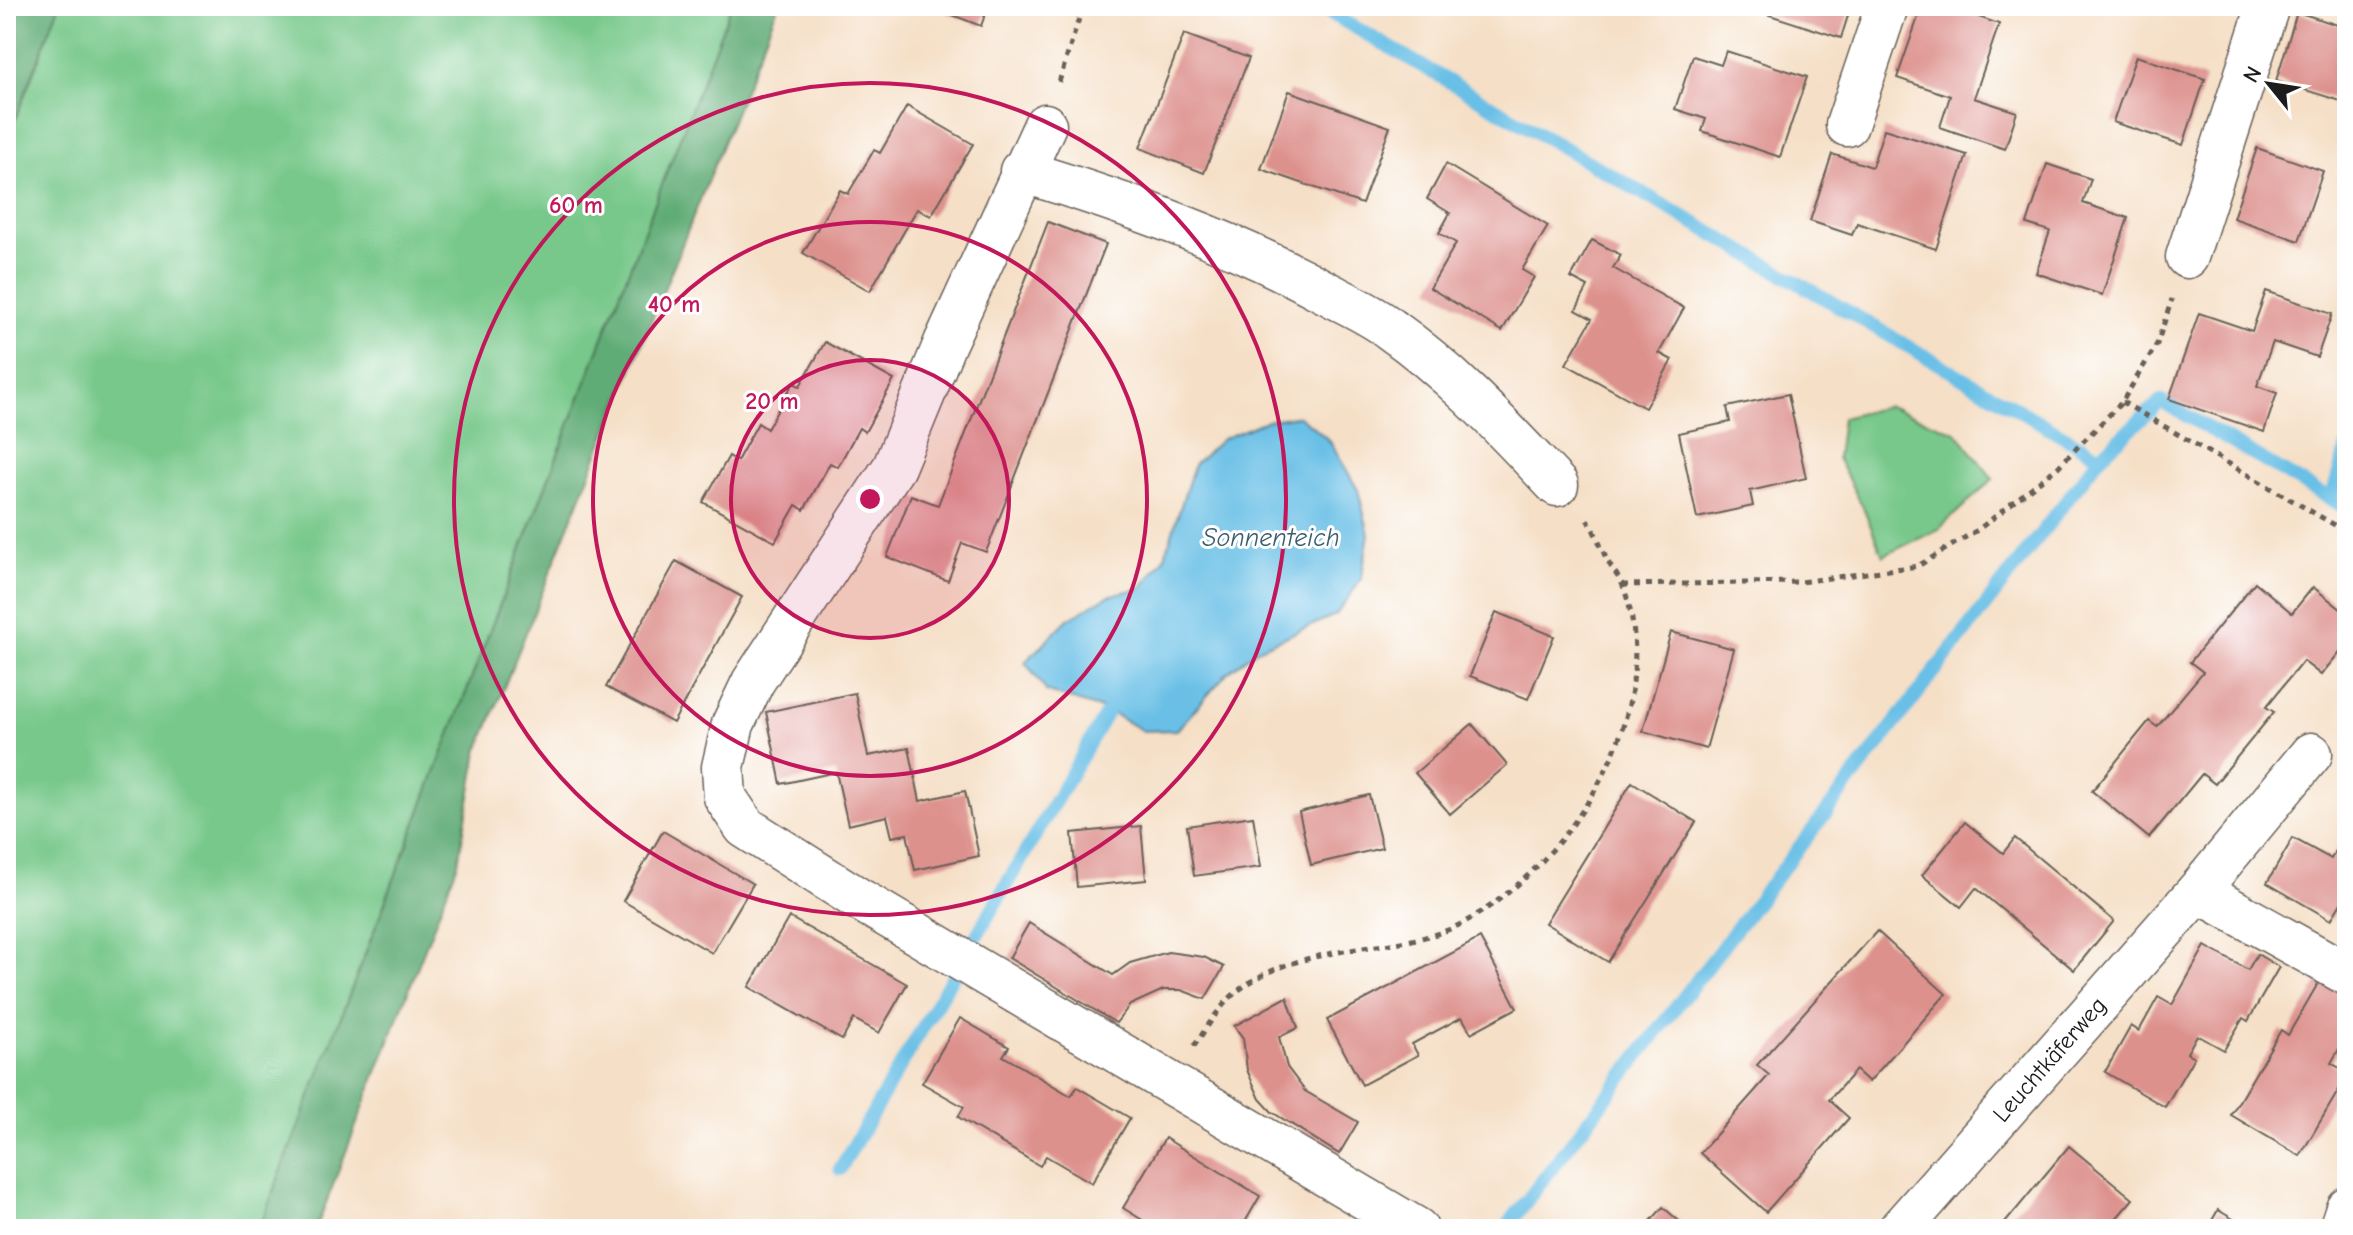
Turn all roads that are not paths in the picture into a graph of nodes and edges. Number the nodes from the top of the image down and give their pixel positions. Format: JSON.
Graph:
{"nodes":[{"id":1,"x":1887,"y":6,"type":"edge"},
{"id":2,"x":2268,"y":6,"type":"edge"},
{"id":3,"x":1045,"y":125,"type":"road end"},
{"id":4,"x":1847,"y":125,"type":"dead end"},
{"id":5,"x":1021,"y":171,"type":"junction"},
{"id":6,"x":2187,"y":257,"type":"road end"},
{"id":7,"x":1557,"y":485,"type":"road end"},
{"id":8,"x":2311,"y":754,"type":"dead end"},
{"id":9,"x":2198,"y":891,"type":"junction"},
{"id":10,"x":2347,"y":974,"type":"edge"},
{"id":11,"x":2347,"y":1208,"type":"edge"},
{"id":12,"x":1417,"y":1229,"type":"edge"},
{"id":13,"x":1900,"y":1229,"type":"edge"},
{"id":14,"x":2340,"y":1229,"type":"edge"}],
"edges":[{"from":1,"to":4,"type":"street"},
{"from":2,"to":6,"type":"street"},
{"from":3,"to":5,"type":"street"},
{"from":5,"to":7,"type":"street"},
{"from":5,"to":12,"type":"street"},
{"from":8,"to":9,"type":"street","name":"Leuchtkäferweg"},
{"from":9,"to":10,"type":"street"},
{"from":9,"to":13,"type":"street","name":"Leuchtkäferweg"},
{"from":11,"to":14,"type":"street"}]}
